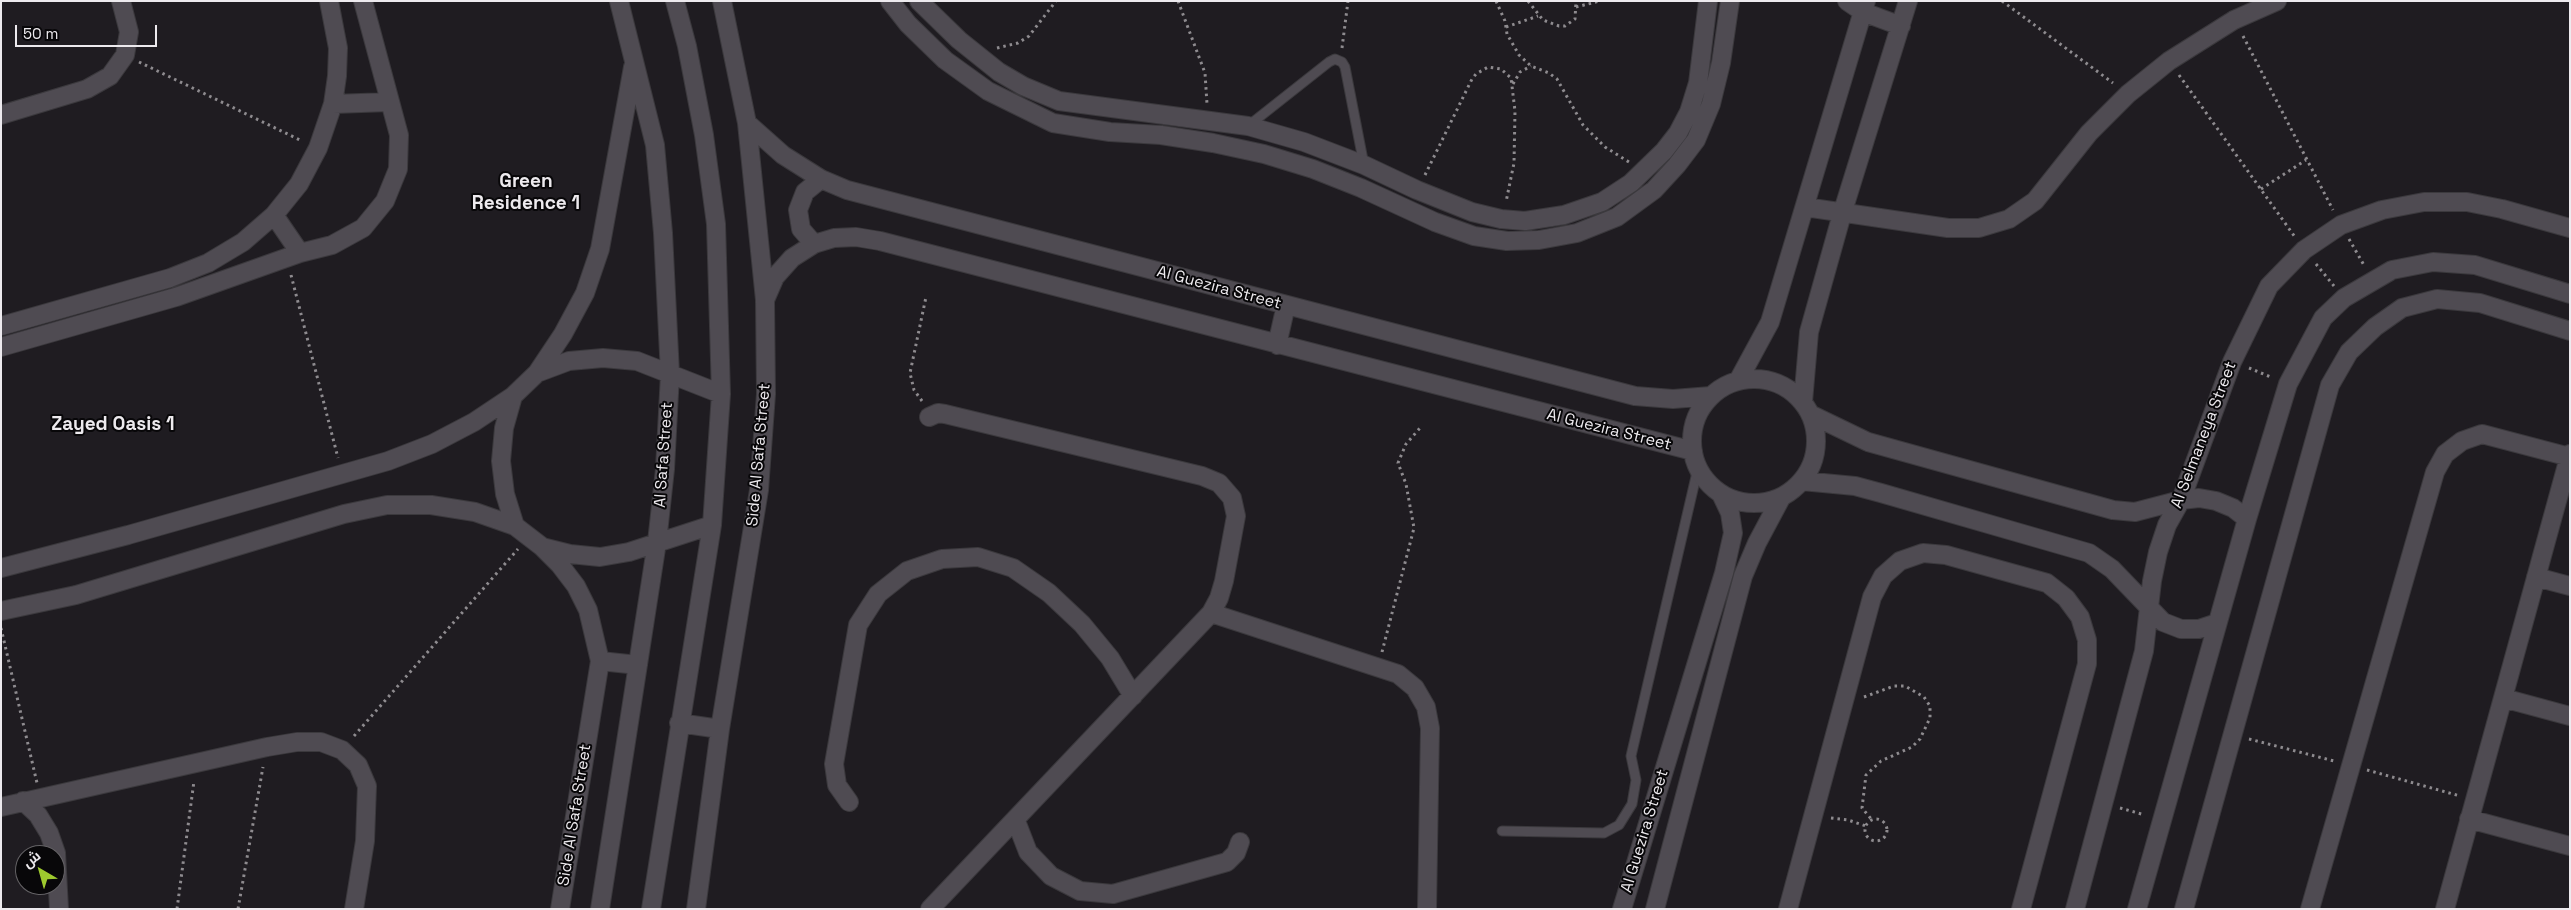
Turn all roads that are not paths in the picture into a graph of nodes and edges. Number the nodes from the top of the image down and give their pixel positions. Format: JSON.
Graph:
{"nodes":[{"id":1,"x":121,"y":1,"type":"edge"},
{"id":2,"x":329,"y":1,"type":"edge"},
{"id":3,"x":363,"y":1,"type":"edge"},
{"id":4,"x":619,"y":1,"type":"edge"},
{"id":5,"x":675,"y":1,"type":"edge"},
{"id":6,"x":722,"y":1,"type":"edge"},
{"id":7,"x":890,"y":1,"type":"edge"},
{"id":8,"x":1708,"y":1,"type":"edge"},
{"id":9,"x":1730,"y":1,"type":"edge"},
{"id":10,"x":1847,"y":1,"type":"edge"},
{"id":11,"x":1908,"y":1,"type":"edge"},
{"id":12,"x":2276,"y":1,"type":"edge"},
{"id":13,"x":924,"y":3,"type":"edge"},
{"id":14,"x":1864,"y":7,"type":"edge"},
{"id":15,"x":1901,"y":26,"type":"junction"},
{"id":16,"x":634,"y":59,"type":"junction"},
{"id":17,"x":999,"y":72,"type":"junction"},
{"id":18,"x":988,"y":91,"type":"junction"},
{"id":19,"x":389,"y":102,"type":"junction"},
{"id":20,"x":333,"y":104,"type":"junction"},
{"id":21,"x":1113,"y":109,"type":"junction"},
{"id":22,"x":1,"y":115,"type":"edge"},
{"id":23,"x":748,"y":123,"type":"junction"},
{"id":24,"x":1248,"y":126,"type":"junction"},
{"id":25,"x":1110,"y":132,"type":"junction"},
{"id":26,"x":1364,"y":165,"type":"junction"},
{"id":27,"x":821,"y":180,"type":"junction"},
{"id":28,"x":1805,"y":207,"type":"junction"},
{"id":29,"x":1842,"y":214,"type":"junction"},
{"id":30,"x":274,"y":215,"type":"junction"},
{"id":31,"x":2570,"y":228,"type":"edge"},
{"id":32,"x":814,"y":244,"type":"junction"},
{"id":33,"x":294,"y":255,"type":"junction"},
{"id":34,"x":2570,"y":294,"type":"edge"},
{"id":35,"x":765,"y":300,"type":"junction"},
{"id":36,"x":1286,"y":305,"type":"junction"},
{"id":37,"x":1,"y":326,"type":"edge"},
{"id":38,"x":2570,"y":331,"type":"edge"},
{"id":39,"x":1277,"y":345,"type":"junction"},
{"id":40,"x":1,"y":347,"type":"edge"},
{"id":41,"x":537,"y":373,"type":"junction"},
{"id":42,"x":670,"y":374,"type":"junction"},
{"id":43,"x":1738,"y":381,"type":"junction"},
{"id":44,"x":721,"y":394,"type":"junction"},
{"id":45,"x":513,"y":396,"type":"junction"},
{"id":46,"x":1712,"y":396,"type":"junction"},
{"id":47,"x":1806,"y":408,"type":"junction"},
{"id":48,"x":933,"y":415,"type":"road end"},
{"id":49,"x":1693,"y":451,"type":"junction"},
{"id":50,"x":2570,"y":456,"type":"edge"},
{"id":51,"x":1698,"y":468,"type":"junction"},
{"id":52,"x":1802,"y":481,"type":"junction"},
{"id":53,"x":1721,"y":494,"type":"junction"},
{"id":54,"x":1781,"y":498,"type":"junction"},
{"id":55,"x":2181,"y":500,"type":"junction"},
{"id":56,"x":2247,"y":519,"type":"junction"},
{"id":57,"x":712,"y":526,"type":"junction"},
{"id":58,"x":529,"y":536,"type":"junction"},
{"id":59,"x":657,"y":542,"type":"junction"},
{"id":60,"x":1,"y":568,"type":"edge"},
{"id":61,"x":2536,"y":577,"type":"junction"},
{"id":62,"x":2570,"y":586,"type":"edge"},
{"id":63,"x":2149,"y":610,"type":"junction"},
{"id":64,"x":1,"y":611,"type":"edge"},
{"id":65,"x":1210,"y":613,"type":"junction"},
{"id":66,"x":2217,"y":623,"type":"junction"},
{"id":67,"x":600,"y":661,"type":"junction"},
{"id":68,"x":638,"y":665,"type":"junction"},
{"id":69,"x":1133,"y":696,"type":"junction"},
{"id":70,"x":2503,"y":698,"type":"junction"},
{"id":71,"x":2570,"y":716,"type":"edge"},
{"id":72,"x":679,"y":723,"type":"junction"},
{"id":73,"x":720,"y":729,"type":"junction"},
{"id":74,"x":32,"y":799,"type":"junction"},
{"id":75,"x":849,"y":802,"type":"dead end"},
{"id":76,"x":1,"y":807,"type":"edge"},
{"id":77,"x":2470,"y":819,"type":"junction"},
{"id":78,"x":1016,"y":821,"type":"junction"},
{"id":79,"x":1502,"y":832,"type":"dead end"},
{"id":80,"x":1240,"y":842,"type":"dead end"},
{"id":81,"x":2570,"y":846,"type":"edge"},
{"id":82,"x":59,"y":909,"type":"edge"},
{"id":83,"x":354,"y":909,"type":"edge"},
{"id":84,"x":560,"y":909,"type":"edge"},
{"id":85,"x":600,"y":909,"type":"edge"},
{"id":86,"x":651,"y":909,"type":"edge"},
{"id":87,"x":696,"y":909,"type":"edge"},
{"id":88,"x":930,"y":909,"type":"edge"},
{"id":89,"x":1427,"y":909,"type":"edge"},
{"id":90,"x":1621,"y":909,"type":"edge"},
{"id":91,"x":1633,"y":909,"type":"edge"},
{"id":92,"x":1655,"y":909,"type":"edge"},
{"id":93,"x":1788,"y":909,"type":"edge"},
{"id":94,"x":2022,"y":909,"type":"edge"},
{"id":95,"x":2075,"y":909,"type":"edge"},
{"id":96,"x":2137,"y":909,"type":"edge"},
{"id":97,"x":2184,"y":909,"type":"edge"},
{"id":98,"x":2310,"y":909,"type":"edge"},
{"id":99,"x":2445,"y":909,"type":"edge"}],
"edges":[{"from":1,"to":22,"type":"street"},
{"from":2,"to":20,"type":"street"},
{"from":3,"to":19,"type":"street"},
{"from":4,"to":16,"type":"street","name":"Al Safa Street"},
{"from":5,"to":44,"type":"street"},
{"from":6,"to":23,"type":"street","name":"Side Al Safa Street"},
{"from":7,"to":18,"type":"street"},
{"from":8,"to":26,"type":"street"},
{"from":9,"to":25,"type":"street"},
{"from":10,"to":14,"type":"street"},
{"from":11,"to":15,"type":"street"},
{"from":12,"to":29,"type":"street"},
{"from":13,"to":17,"type":"street"},
{"from":14,"to":15,"type":"street"},
{"from":14,"to":28,"type":"street"},
{"from":15,"to":29,"type":"street"},
{"from":16,"to":41,"type":"street"},
{"from":16,"to":42,"type":"street","name":"Al Safa Street"},
{"from":17,"to":18,"type":"street"},
{"from":17,"to":21,"type":"street"},
{"from":18,"to":25,"type":"street"},
{"from":19,"to":20,"type":"street"},
{"from":19,"to":33,"type":"street"},
{"from":20,"to":30,"type":"street"},
{"from":21,"to":24,"type":"street"},
{"from":21,"to":25,"type":"street"},
{"from":23,"to":27,"type":"street","name":"Al Guezira Street"},
{"from":23,"to":35,"type":"street","name":"Side Al Safa Street"},
{"from":24,"to":26,"type":"street"},
{"from":24,"to":26,"type":"lane"},
{"from":27,"to":32,"type":"street"},
{"from":27,"to":36,"type":"street","name":"Al Guezira Street"},
{"from":28,"to":29,"type":"street"},
{"from":28,"to":43,"type":"street"},
{"from":29,"to":47,"type":"street"},
{"from":30,"to":33,"type":"street"},
{"from":30,"to":37,"type":"street"},
{"from":31,"to":55,"type":"street","name":"Al Selmaneya Street"},
{"from":32,"to":35,"type":"street","name":"Al Guezira Street"},
{"from":32,"to":39,"type":"street","name":"Al Guezira Street"},
{"from":33,"to":40,"type":"street"},
{"from":34,"to":56,"type":"street"},
{"from":35,"to":73,"type":"street","name":"Side Al Safa Street"},
{"from":36,"to":39,"type":"street"},
{"from":36,"to":46,"type":"street","name":"Al Guezira Street"},
{"from":38,"to":97,"type":"street"},
{"from":39,"to":49,"type":"street","name":"Al Guezira Street"},
{"from":41,"to":42,"type":"street"},
{"from":41,"to":45,"type":"street"},
{"from":42,"to":44,"type":"street"},
{"from":42,"to":59,"type":"street","name":"Al Safa Street"},
{"from":43,"to":46,"type":"street"},
{"from":43,"to":47,"type":"street"},
{"from":44,"to":57,"type":"street"},
{"from":45,"to":58,"type":"street"},
{"from":45,"to":60,"type":"street"},
{"from":46,"to":49,"type":"street"},
{"from":47,"to":52,"type":"street"},
{"from":47,"to":55,"type":"street"},
{"from":48,"to":65,"type":"street"},
{"from":49,"to":51,"type":"street"},
{"from":50,"to":61,"type":"street"},
{"from":50,"to":98,"type":"street"},
{"from":51,"to":53,"type":"street"},
{"from":51,"to":79,"type":"lane"},
{"from":52,"to":54,"type":"street"},
{"from":52,"to":63,"type":"street"},
{"from":53,"to":54,"type":"street"},
{"from":53,"to":90,"type":"street","name":"Al Guezira Street"},
{"from":54,"to":92,"type":"street","name":"Al Guezira Street"},
{"from":55,"to":56,"type":"street"},
{"from":55,"to":63,"type":"street","name":"Al Selmaneya Street"},
{"from":56,"to":66,"type":"street"},
{"from":57,"to":59,"type":"street"},
{"from":57,"to":72,"type":"street"},
{"from":58,"to":59,"type":"street"},
{"from":58,"to":64,"type":"street"},
{"from":58,"to":67,"type":"street"},
{"from":59,"to":68,"type":"street","name":"Al Safa Street"},
{"from":61,"to":62,"type":"street"},
{"from":61,"to":70,"type":"street"},
{"from":63,"to":66,"type":"street"},
{"from":63,"to":95,"type":"street","name":"Al Selmaneya Street"},
{"from":65,"to":69,"type":"street"},
{"from":65,"to":89,"type":"street"},
{"from":66,"to":96,"type":"street"},
{"from":67,"to":68,"type":"street"},
{"from":67,"to":84,"type":"street","name":"Side Al Safa Street"},
{"from":68,"to":85,"type":"street","name":"Al Safa Street"},
{"from":69,"to":75,"type":"street"},
{"from":69,"to":78,"type":"street"},
{"from":70,"to":71,"type":"street"},
{"from":70,"to":77,"type":"street"},
{"from":72,"to":73,"type":"street"},
{"from":72,"to":86,"type":"street"},
{"from":73,"to":87,"type":"street","name":"Side Al Safa Street"},
{"from":74,"to":76,"type":"street"},
{"from":74,"to":82,"type":"street"},
{"from":74,"to":83,"type":"street"},
{"from":77,"to":81,"type":"street"},
{"from":77,"to":99,"type":"street"},
{"from":78,"to":80,"type":"street"},
{"from":78,"to":88,"type":"street"},
{"from":90,"to":91,"type":"street"},
{"from":93,"to":94,"type":"street"}]}
